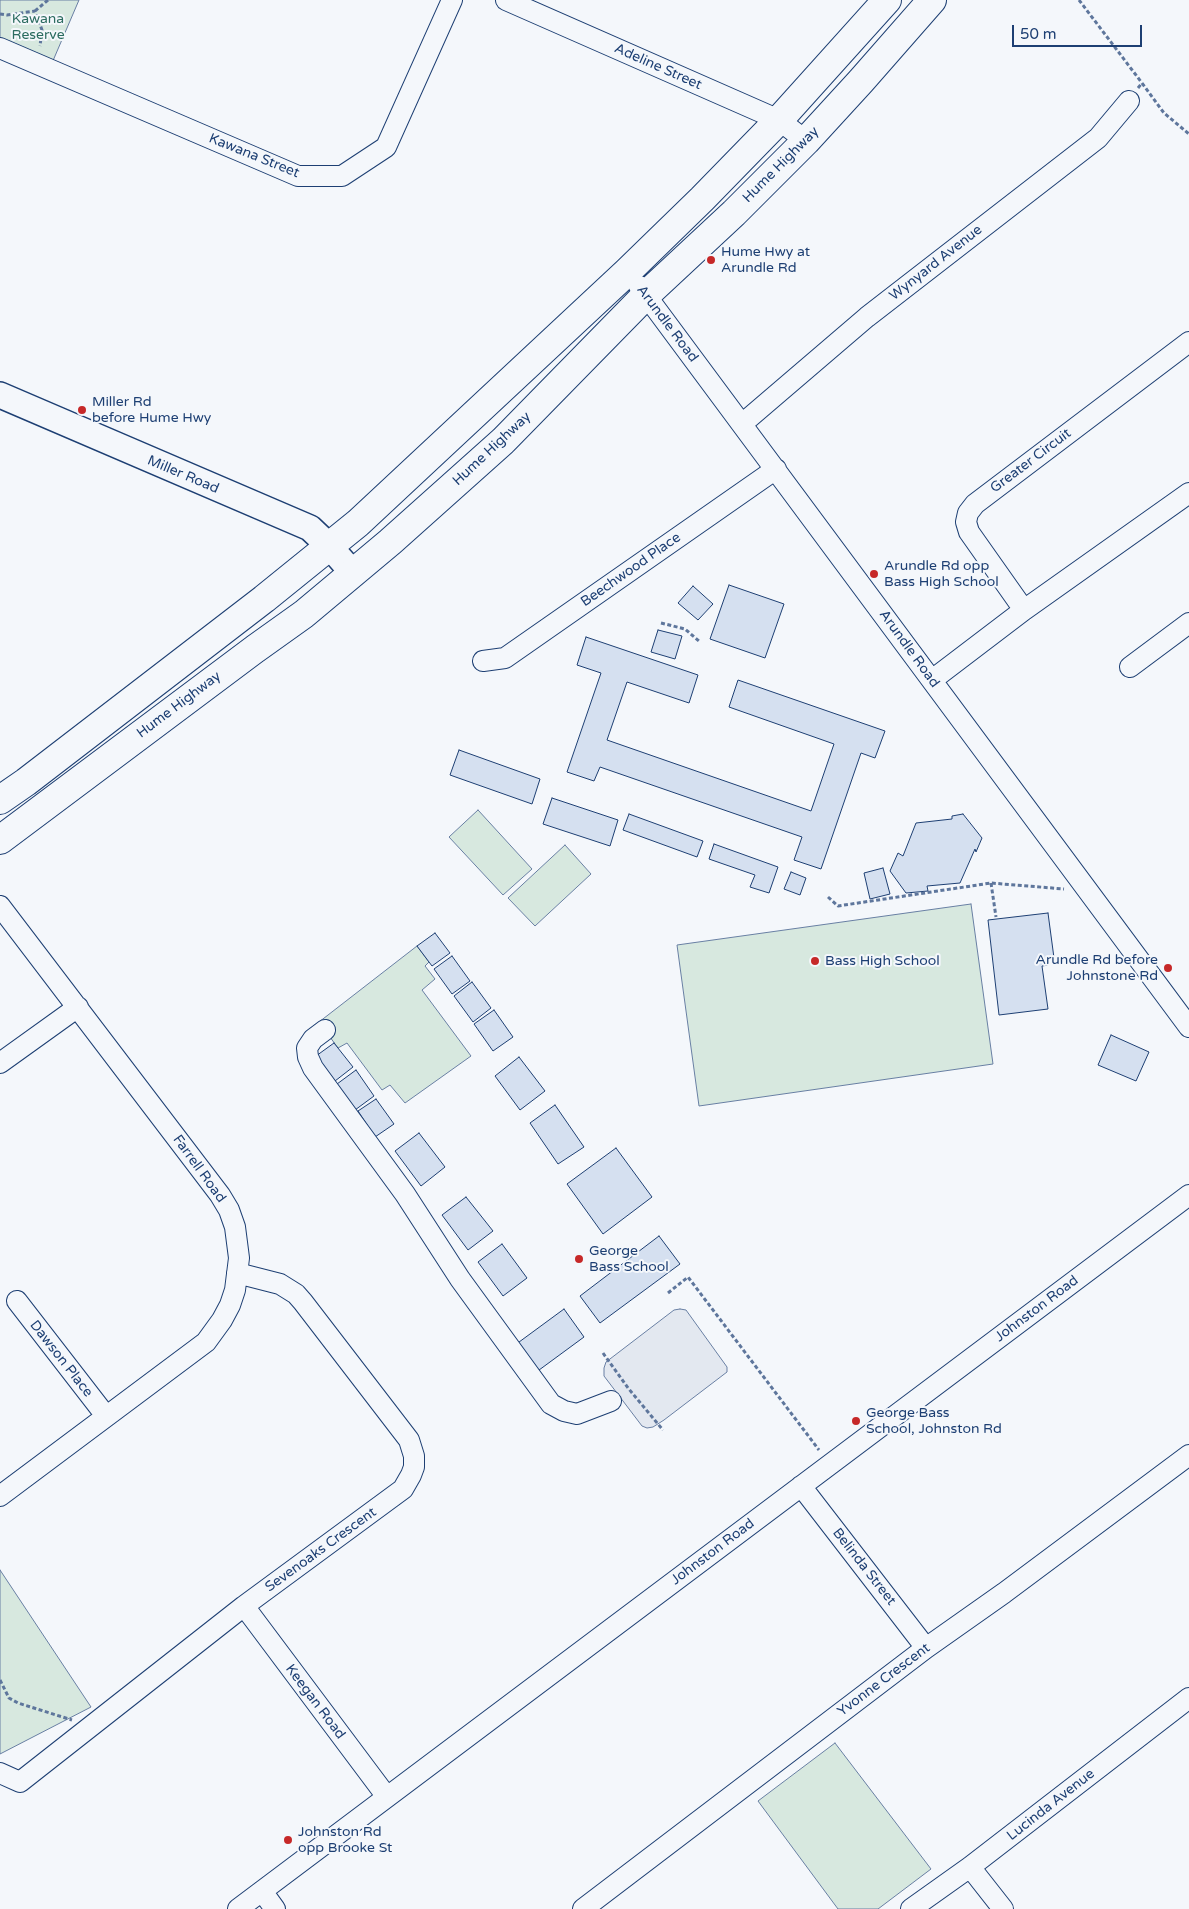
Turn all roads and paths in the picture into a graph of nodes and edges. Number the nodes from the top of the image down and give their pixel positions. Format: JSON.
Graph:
{"nodes":[{"id":1,"x":48,"y":0,"type":"edge"},
{"id":2,"x":452,"y":0,"type":"edge"},
{"id":3,"x":506,"y":0,"type":"edge"},
{"id":4,"x":887,"y":0,"type":"edge"},
{"id":5,"x":932,"y":0,"type":"edge"},
{"id":6,"x":1079,"y":0,"type":"edge"},
{"id":7,"x":34,"y":11,"type":"junction"},
{"id":8,"x":0,"y":14,"type":"edge"},
{"id":9,"x":40,"y":46,"type":"dead end"},
{"id":10,"x":0,"y":48,"type":"edge"},
{"id":11,"x":1142,"y":83,"type":"junction"},
{"id":12,"x":1129,"y":101,"type":"joint"},
{"id":13,"x":778,"y":120,"type":"junction"},
{"id":14,"x":1189,"y":134,"type":"edge"},
{"id":15,"x":806,"y":141,"type":"junction"},
{"id":16,"x":627,"y":272,"type":"junction"},
{"id":17,"x":646,"y":295,"type":"junction"},
{"id":18,"x":1189,"y":342,"type":"edge"},
{"id":19,"x":0,"y":395,"type":"edge"},
{"id":20,"x":742,"y":424,"type":"junction"},
{"id":21,"x":776,"y":469,"type":"junction"},
{"id":22,"x":1189,"y":494,"type":"edge"},
{"id":23,"x":330,"y":547,"type":"junction"},
{"id":24,"x":354,"y":573,"type":"junction"},
{"id":25,"x":1024,"y":610,"type":"junction"},
{"id":26,"x":661,"y":623,"type":"dead end"},
{"id":27,"x":1189,"y":623,"type":"edge"},
{"id":28,"x":700,"y":642,"type":"dead end"},
{"id":29,"x":483,"y":661,"type":"dead end"},
{"id":30,"x":1130,"y":667,"type":"dead end"},
{"id":31,"x":932,"y":680,"type":"junction"},
{"id":32,"x":0,"y":800,"type":"edge"},
{"id":33,"x":0,"y":840,"type":"edge"},
{"id":34,"x":991,"y":883,"type":"junction"},
{"id":35,"x":1088,"y":890,"type":"junction"},
{"id":36,"x":828,"y":896,"type":"dead end"},
{"id":37,"x":0,"y":906,"type":"edge"},
{"id":38,"x":996,"y":917,"type":"dead end"},
{"id":39,"x":78,"y":1007,"type":"junction"},
{"id":40,"x":1189,"y":1027,"type":"edge"},
{"id":41,"x":325,"y":1030,"type":"dead end"},
{"id":42,"x":0,"y":1063,"type":"edge"},
{"id":43,"x":1189,"y":1195,"type":"edge"},
{"id":44,"x":237,"y":1273,"type":"junction"},
{"id":45,"x":668,"y":1293,"type":"dead end"},
{"id":46,"x":17,"y":1301,"type":"dead end"},
{"id":47,"x":603,"y":1353,"type":"dead end"},
{"id":48,"x":611,"y":1401,"type":"dead end"},
{"id":49,"x":106,"y":1416,"type":"junction"},
{"id":50,"x":663,"y":1430,"type":"dead end"},
{"id":51,"x":1189,"y":1455,"type":"edge"},
{"id":52,"x":830,"y":1464,"type":"junction"},
{"id":53,"x":801,"y":1486,"type":"junction"},
{"id":54,"x":0,"y":1496,"type":"edge"},
{"id":55,"x":244,"y":1606,"type":"junction"},
{"id":56,"x":926,"y":1648,"type":"junction"},
{"id":57,"x":0,"y":1680,"type":"edge"},
{"id":58,"x":1189,"y":1698,"type":"edge"},
{"id":59,"x":92,"y":1726,"type":"junction"},
{"id":60,"x":0,"y":1773,"type":"edge"},
{"id":61,"x":387,"y":1797,"type":"junction"},
{"id":62,"x":970,"y":1867,"type":"junction"},
{"id":63,"x":262,"y":1891,"type":"junction"},
{"id":64,"x":238,"y":1909,"type":"edge"},
{"id":65,"x":275,"y":1909,"type":"edge"},
{"id":66,"x":583,"y":1909,"type":"edge"},
{"id":67,"x":911,"y":1909,"type":"edge"},
{"id":68,"x":1003,"y":1909,"type":"edge"}],
"edges":[{"from":1,"to":7,"type":"path"},
{"from":2,"to":10,"type":"street","name":"Kawana Street"},
{"from":3,"to":13,"type":"street","name":"Adeline Street"},
{"from":4,"to":13,"type":"highway"},
{"from":5,"to":15,"type":"highway","name":"Hume Highway"},
{"from":6,"to":11,"type":"path"},
{"from":7,"to":8,"type":"path"},
{"from":7,"to":9,"type":"path"},
{"from":11,"to":12,"type":"path"},
{"from":11,"to":14,"type":"path"},
{"from":12,"to":20,"type":"street","name":"Wynyard Avenue"},
{"from":13,"to":15,"type":"street","name":"Adeline Street"},
{"from":13,"to":16,"type":"highway"},
{"from":15,"to":17,"type":"highway","name":"Hume Highway"},
{"from":16,"to":17,"type":"street","name":"Arundle Road"},
{"from":16,"to":23,"type":"highway"},
{"from":17,"to":20,"type":"street","name":"Arundle Road"},
{"from":17,"to":24,"type":"highway","name":"Hume Highway"},
{"from":18,"to":25,"type":"street","name":"Greater Circuit"},
{"from":19,"to":23,"type":"main road","name":"Miller Road"},
{"from":20,"to":21,"type":"street","name":"Arundle Road"},
{"from":21,"to":29,"type":"street","name":"Beechwood Place"},
{"from":21,"to":31,"type":"street","name":"Arundle Road"},
{"from":22,"to":25,"type":"street"},
{"from":23,"to":24,"type":"main road","name":"Miller Road"},
{"from":23,"to":32,"type":"highway"},
{"from":24,"to":33,"type":"highway","name":"Hume Highway"},
{"from":25,"to":31,"type":"street"},
{"from":26,"to":28,"type":"path"},
{"from":27,"to":30,"type":"street"},
{"from":31,"to":35,"type":"street","name":"Arundle Road"},
{"from":34,"to":35,"type":"path"},
{"from":34,"to":36,"type":"path"},
{"from":34,"to":38,"type":"path"},
{"from":35,"to":40,"type":"street","name":"Arundle Road"},
{"from":37,"to":39,"type":"street","name":"Farrell Road"},
{"from":39,"to":42,"type":"street"},
{"from":39,"to":44,"type":"street","name":"Farrell Road"},
{"from":41,"to":48,"type":"street"},
{"from":43,"to":52,"type":"street","name":"Johnston Road"},
{"from":44,"to":49,"type":"street","name":"Farrell Road"},
{"from":44,"to":55,"type":"street","name":"Sevenoaks Crescent"},
{"from":45,"to":52,"type":"path"},
{"from":46,"to":49,"type":"street","name":"Dawson Place"},
{"from":47,"to":50,"type":"path"},
{"from":49,"to":54,"type":"street","name":"Farrell Road"},
{"from":51,"to":56,"type":"street","name":"Yvonne Crescent"},
{"from":52,"to":53,"type":"street","name":"Johnston Road"},
{"from":53,"to":56,"type":"street","name":"Belinda Street"},
{"from":53,"to":61,"type":"street","name":"Johnston Road"},
{"from":55,"to":59,"type":"street","name":"Sevenoaks Crescent"},
{"from":55,"to":61,"type":"street","name":"Keegan Road"},
{"from":56,"to":66,"type":"street","name":"Yvonne Crescent"},
{"from":57,"to":59,"type":"path"},
{"from":58,"to":62,"type":"street","name":"Lucinda Avenue"},
{"from":59,"to":60,"type":"street","name":"Sevenoaks Crescent"},
{"from":61,"to":63,"type":"street","name":"Johnston Road"},
{"from":62,"to":67,"type":"street","name":"Lucinda Avenue"},
{"from":62,"to":68,"type":"street"},
{"from":63,"to":64,"type":"street","name":"Johnston Road"},
{"from":63,"to":65,"type":"street"}]}
